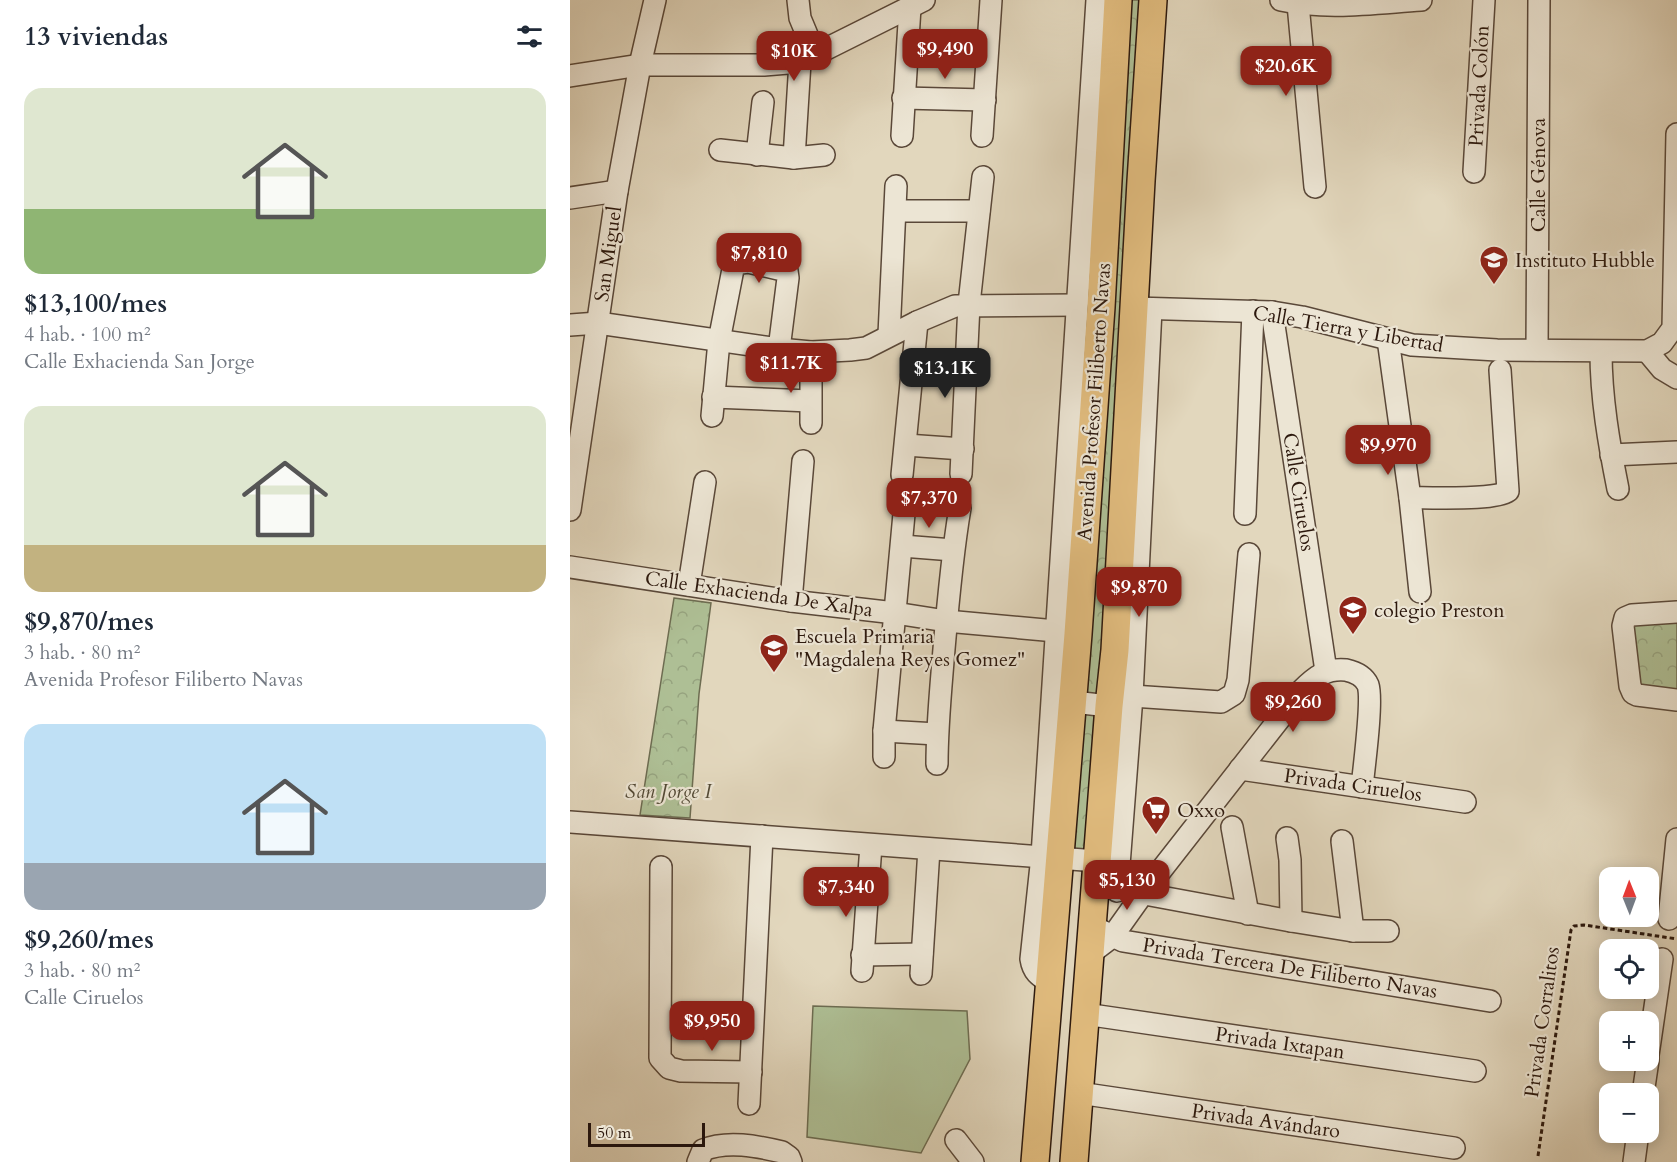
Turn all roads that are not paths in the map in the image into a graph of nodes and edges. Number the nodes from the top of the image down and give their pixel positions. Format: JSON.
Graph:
{"nodes":[{"id":1,"x":655,"y":0,"type":"edge"},
{"id":2,"x":798,"y":0,"type":"edge"},
{"id":3,"x":991,"y":0,"type":"edge"},
{"id":4,"x":1097,"y":0,"type":"edge"},
{"id":5,"x":1118,"y":0,"type":"edge"},
{"id":6,"x":1153,"y":0,"type":"edge"},
{"id":7,"x":1421,"y":0,"type":"edge"},
{"id":8,"x":1484,"y":0,"type":"edge"},
{"id":9,"x":1539,"y":0,"type":"edge"},
{"id":10,"x":1290,"y":2,"type":"edge"},
{"id":11,"x":917,"y":3,"type":"edge"},
{"id":12,"x":807,"y":58,"type":"junction"},
{"id":13,"x":640,"y":65,"type":"junction"},
{"id":14,"x":570,"y":76,"type":"edge"},
{"id":15,"x":903,"y":98,"type":"junction"},
{"id":16,"x":985,"y":100,"type":"junction"},
{"id":17,"x":763,"y":102,"type":"dead end"},
{"id":18,"x":1677,"y":134,"type":"edge"},
{"id":19,"x":902,"y":136,"type":"dead end"},
{"id":20,"x":982,"y":136,"type":"dead end"},
{"id":21,"x":720,"y":150,"type":"dead end"},
{"id":22,"x":757,"y":155,"type":"junction"},
{"id":23,"x":824,"y":155,"type":"dead end"},
{"id":24,"x":794,"y":158,"type":"junction"},
{"id":25,"x":1474,"y":172,"type":"dead end"},
{"id":26,"x":982,"y":177,"type":"dead end"},
{"id":27,"x":896,"y":186,"type":"dead end"},
{"id":28,"x":1315,"y":187,"type":"dead end"},
{"id":29,"x":617,"y":191,"type":"junction"},
{"id":30,"x":570,"y":198,"type":"edge"},
{"id":31,"x":896,"y":211,"type":"junction"},
{"id":32,"x":979,"y":211,"type":"junction"},
{"id":33,"x":969,"y":304,"type":"junction"},
{"id":34,"x":1076,"y":305,"type":"junction"},
{"id":35,"x":1143,"y":308,"type":"junction"},
{"id":36,"x":1675,"y":309,"type":"edge"},
{"id":37,"x":1262,"y":312,"type":"junction"},
{"id":38,"x":917,"y":322,"type":"junction"},
{"id":39,"x":598,"y":324,"type":"junction"},
{"id":40,"x":570,"y":325,"type":"edge"},
{"id":41,"x":890,"y":335,"type":"junction"},
{"id":42,"x":1388,"y":339,"type":"junction"},
{"id":43,"x":719,"y":341,"type":"junction"},
{"id":44,"x":779,"y":349,"type":"junction"},
{"id":45,"x":1537,"y":350,"type":"junction"},
{"id":46,"x":811,"y":351,"type":"junction"},
{"id":47,"x":1647,"y":351,"type":"junction"},
{"id":48,"x":1601,"y":352,"type":"junction"},
{"id":49,"x":1500,"y":370,"type":"dead end"},
{"id":50,"x":1677,"y":378,"type":"edge"},
{"id":51,"x":810,"y":401,"type":"junction"},
{"id":52,"x":811,"y":423,"type":"dead end"},
{"id":53,"x":906,"y":445,"type":"junction"},
{"id":54,"x":963,"y":449,"type":"junction"},
{"id":55,"x":1677,"y":452,"type":"edge"},
{"id":56,"x":1611,"y":455,"type":"junction"},
{"id":57,"x":803,"y":461,"type":"dead end"},
{"id":58,"x":961,"y":474,"type":"dead end"},
{"id":59,"x":572,"y":475,"type":"edge"},
{"id":60,"x":902,"y":475,"type":"dead end"},
{"id":61,"x":705,"y":482,"type":"dead end"},
{"id":62,"x":1618,"y":489,"type":"dead end"},
{"id":63,"x":1410,"y":498,"type":"junction"},
{"id":64,"x":905,"y":503,"type":"dead end"},
{"id":65,"x":960,"y":508,"type":"dead end"},
{"id":66,"x":570,"y":510,"type":"edge"},
{"id":67,"x":1245,"y":514,"type":"dead end"},
{"id":68,"x":902,"y":546,"type":"junction"},
{"id":69,"x":953,"y":550,"type":"junction"},
{"id":70,"x":1249,"y":554,"type":"dead end"},
{"id":71,"x":570,"y":567,"type":"edge"},
{"id":72,"x":689,"y":585,"type":"junction"},
{"id":73,"x":1420,"y":592,"type":"dead end"},
{"id":74,"x":790,"y":602,"type":"junction"},
{"id":75,"x":1677,"y":612,"type":"edge"},
{"id":76,"x":895,"y":613,"type":"junction"},
{"id":77,"x":946,"y":621,"type":"junction"},
{"id":78,"x":1056,"y":631,"type":"junction"},
{"id":79,"x":1326,"y":671,"type":"junction"},
{"id":80,"x":1677,"y":700,"type":"edge"},
{"id":81,"x":1120,"y":701,"type":"junction"},
{"id":82,"x":1073,"y":702,"type":"junction"},
{"id":83,"x":884,"y":731,"type":"junction"},
{"id":84,"x":937,"y":734,"type":"junction"},
{"id":85,"x":884,"y":757,"type":"dead end"},
{"id":86,"x":937,"y":764,"type":"dead end"},
{"id":87,"x":1240,"y":769,"type":"junction"},
{"id":88,"x":1362,"y":787,"type":"junction"},
{"id":89,"x":1465,"y":802,"type":"dead end"},
{"id":90,"x":570,"y":822,"type":"edge"},
{"id":91,"x":1232,"y":827,"type":"dead end"},
{"id":92,"x":762,"y":836,"type":"junction"},
{"id":93,"x":1287,"y":838,"type":"dead end"},
{"id":94,"x":1677,"y":839,"type":"edge"},
{"id":95,"x":1342,"y":841,"type":"dead end"},
{"id":96,"x":871,"y":845,"type":"junction"},
{"id":97,"x":928,"y":849,"type":"junction"},
{"id":98,"x":1052,"y":857,"type":"junction"},
{"id":99,"x":1108,"y":861,"type":"junction"},
{"id":100,"x":660,"y":867,"type":"dead end"},
{"id":101,"x":1675,"y":877,"type":"edge"},
{"id":102,"x":1106,"y":890,"type":"junction"},
{"id":103,"x":1144,"y":892,"type":"junction"},
{"id":104,"x":1248,"y":914,"type":"junction"},
{"id":105,"x":1669,"y":919,"type":"dead end"},
{"id":106,"x":1291,"y":921,"type":"junction"},
{"id":107,"x":1353,"y":931,"type":"junction"},
{"id":108,"x":1388,"y":931,"type":"dead end"},
{"id":109,"x":1103,"y":932,"type":"junction"},
{"id":110,"x":1662,"y":959,"type":"dead end"},
{"id":111,"x":1490,"y":1001,"type":"dead end"},
{"id":112,"x":1654,"y":1011,"type":"edge"},
{"id":113,"x":1085,"y":1014,"type":"junction"},
{"id":114,"x":1475,"y":1071,"type":"dead end"},
{"id":115,"x":751,"y":1072,"type":"junction"},
{"id":116,"x":1079,"y":1093,"type":"junction"},
{"id":117,"x":749,"y":1104,"type":"dead end"},
{"id":118,"x":956,"y":1140,"type":"dead end"},
{"id":119,"x":1637,"y":1143,"type":"edge"},
{"id":120,"x":1454,"y":1148,"type":"dead end"},
{"id":121,"x":698,"y":1162,"type":"edge"},
{"id":122,"x":791,"y":1162,"type":"edge"},
{"id":123,"x":974,"y":1162,"type":"edge"},
{"id":124,"x":1035,"y":1162,"type":"edge"},
{"id":125,"x":1074,"y":1162,"type":"edge"},
{"id":126,"x":1634,"y":1162,"type":"edge"}],
"edges":[{"from":1,"to":13,"type":"street","name":"San Miguel"},
{"from":2,"to":12,"type":"street"},
{"from":3,"to":16,"type":"street"},
{"from":4,"to":34,"type":"street"},
{"from":5,"to":82,"type":"main road","name":"Avenida Profesor Filiberto Navas"},
{"from":6,"to":35,"type":"main road","name":"Avenida Profesor Filiberto Navas"},
{"from":7,"to":10,"type":"street"},
{"from":8,"to":25,"type":"street","name":"Privada Colón"},
{"from":9,"to":45,"type":"street","name":"Calle Génova"},
{"from":10,"to":28,"type":"street"},
{"from":11,"to":12,"type":"street"},
{"from":11,"to":15,"type":"street"},
{"from":12,"to":13,"type":"street"},
{"from":12,"to":24,"type":"street"},
{"from":13,"to":14,"type":"street"},
{"from":13,"to":29,"type":"street","name":"San Miguel"},
{"from":15,"to":16,"type":"street"},
{"from":15,"to":19,"type":"street"},
{"from":16,"to":20,"type":"street"},
{"from":17,"to":22,"type":"street"},
{"from":18,"to":36,"type":"street"},
{"from":21,"to":22,"type":"street"},
{"from":22,"to":24,"type":"street"},
{"from":23,"to":24,"type":"street"},
{"from":26,"to":32,"type":"street"},
{"from":27,"to":31,"type":"street"},
{"from":29,"to":30,"type":"street"},
{"from":29,"to":39,"type":"street","name":"San Miguel"},
{"from":31,"to":32,"type":"street"},
{"from":31,"to":41,"type":"street"},
{"from":32,"to":33,"type":"street"},
{"from":33,"to":34,"type":"street"},
{"from":33,"to":38,"type":"street"},
{"from":33,"to":54,"type":"street"},
{"from":34,"to":78,"type":"street"},
{"from":35,"to":37,"type":"street","name":"Calle Tierra y Libertad"},
{"from":35,"to":81,"type":"main road","name":"Avenida Profesor Filiberto Navas"},
{"from":36,"to":47,"type":"street"},
{"from":37,"to":42,"type":"street","name":"Calle Tierra y Libertad"},
{"from":37,"to":67,"type":"street"},
{"from":37,"to":79,"type":"street","name":"Calle Ciruelos"},
{"from":38,"to":41,"type":"street"},
{"from":38,"to":53,"type":"street"},
{"from":39,"to":40,"type":"street"},
{"from":39,"to":43,"type":"street"},
{"from":39,"to":59,"type":"street","name":"San Miguel"},
{"from":41,"to":46,"type":"street"},
{"from":42,"to":45,"type":"street","name":"Calle Tierra y Libertad"},
{"from":42,"to":63,"type":"street"},
{"from":43,"to":44,"type":"street"},
{"from":43,"to":44,"type":"street"},
{"from":43,"to":51,"type":"street"},
{"from":44,"to":46,"type":"street"},
{"from":45,"to":48,"type":"street","name":"Calle Tierra y Libertad"},
{"from":46,"to":51,"type":"street"},
{"from":47,"to":48,"type":"street","name":"Calle Tierra y Libertad"},
{"from":47,"to":50,"type":"street"},
{"from":48,"to":56,"type":"street"},
{"from":49,"to":63,"type":"street"},
{"from":51,"to":52,"type":"street"},
{"from":53,"to":54,"type":"street"},
{"from":53,"to":60,"type":"street"},
{"from":54,"to":58,"type":"street"},
{"from":55,"to":56,"type":"street"},
{"from":56,"to":62,"type":"street"},
{"from":57,"to":74,"type":"street"},
{"from":59,"to":66,"type":"street","name":"San Miguel"},
{"from":61,"to":72,"type":"street"},
{"from":63,"to":73,"type":"street"},
{"from":64,"to":68,"type":"street"},
{"from":65,"to":69,"type":"street"},
{"from":68,"to":69,"type":"street"},
{"from":68,"to":76,"type":"street"},
{"from":69,"to":77,"type":"street"},
{"from":70,"to":81,"type":"street"},
{"from":71,"to":72,"type":"street","name":"Calle Exhacienda De Xalpa"},
{"from":72,"to":74,"type":"street","name":"Calle Exhacienda De Xalpa"},
{"from":74,"to":76,"type":"street","name":"Calle Exhacienda De Xalpa"},
{"from":75,"to":80,"type":"street"},
{"from":76,"to":77,"type":"street","name":"Calle Exhacienda De Xalpa"},
{"from":76,"to":83,"type":"street"},
{"from":77,"to":78,"type":"street","name":"Calle Exhacienda De Xalpa"},
{"from":77,"to":84,"type":"street"},
{"from":78,"to":98,"type":"street"},
{"from":79,"to":87,"type":"street"},
{"from":79,"to":88,"type":"street"},
{"from":81,"to":82,"type":"street"},
{"from":81,"to":99,"type":"main road","name":"Avenida Profesor Filiberto Navas"},
{"from":82,"to":98,"type":"main road","name":"Avenida Profesor Filiberto Navas"},
{"from":83,"to":84,"type":"street"},
{"from":83,"to":85,"type":"street"},
{"from":84,"to":86,"type":"street"},
{"from":87,"to":88,"type":"street","name":"Privada Ciruelos"},
{"from":87,"to":103,"type":"street"},
{"from":88,"to":89,"type":"street","name":"Privada Ciruelos"},
{"from":90,"to":92,"type":"street"},
{"from":91,"to":104,"type":"street"},
{"from":92,"to":96,"type":"street"},
{"from":92,"to":115,"type":"street"},
{"from":93,"to":106,"type":"street"},
{"from":94,"to":101,"type":"street"},
{"from":95,"to":107,"type":"street"},
{"from":96,"to":97,"type":"street"},
{"from":96,"to":97,"type":"street"},
{"from":97,"to":98,"type":"street"},
{"from":98,"to":99,"type":"street"},
{"from":98,"to":124,"type":"main road","name":"Avenida Profesor Filiberto Navas"},
{"from":99,"to":102,"type":"main road","name":"Avenida Profesor Filiberto Navas"},
{"from":100,"to":115,"type":"street"},
{"from":101,"to":105,"type":"street"},
{"from":102,"to":103,"type":"street"},
{"from":102,"to":109,"type":"main road","name":"Avenida Profesor Filiberto Navas"},
{"from":103,"to":104,"type":"street"},
{"from":103,"to":109,"type":"street"},
{"from":104,"to":106,"type":"street"},
{"from":106,"to":107,"type":"street"},
{"from":107,"to":108,"type":"street"},
{"from":109,"to":111,"type":"street","name":"Privada Tercera De Filiberto Navas"},
{"from":109,"to":113,"type":"main road","name":"Avenida Profesor Filiberto Navas"},
{"from":110,"to":112,"type":"street"},
{"from":113,"to":114,"type":"street","name":"Privada Ixtapan"},
{"from":113,"to":116,"type":"main road","name":"Avenida Profesor Filiberto Navas"},
{"from":115,"to":117,"type":"street"},
{"from":116,"to":120,"type":"street","name":"Privada Avándaro"},
{"from":116,"to":125,"type":"main road","name":"Avenida Profesor Filiberto Navas"},
{"from":118,"to":123,"type":"street"},
{"from":119,"to":126,"type":"street"},
{"from":121,"to":122,"type":"street"}]}
